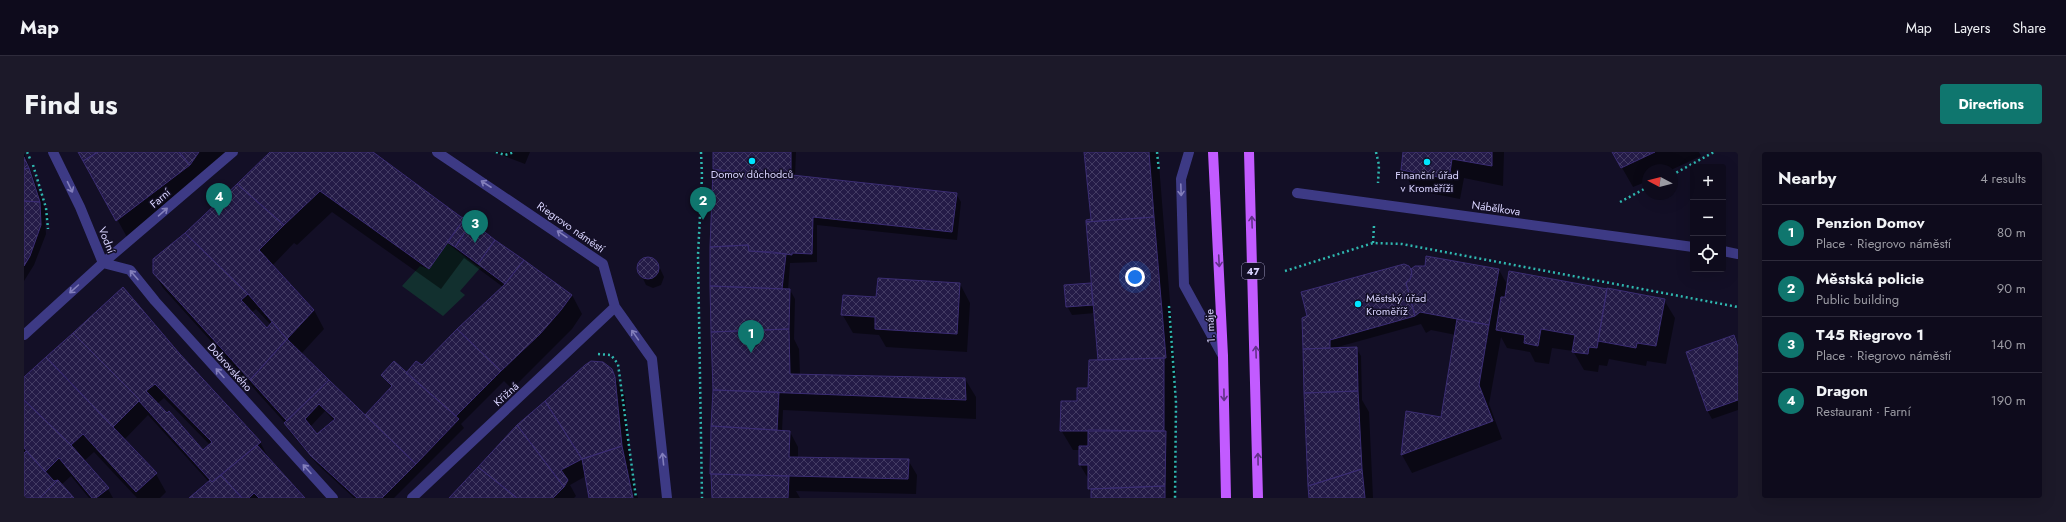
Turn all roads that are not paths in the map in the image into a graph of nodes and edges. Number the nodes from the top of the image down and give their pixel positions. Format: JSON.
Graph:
{"nodes":[{"id":1,"x":53,"y":152,"type":"edge"},
{"id":2,"x":233,"y":152,"type":"edge"},
{"id":3,"x":437,"y":152,"type":"edge"},
{"id":4,"x":1189,"y":152,"type":"edge"},
{"id":5,"x":1213,"y":152,"type":"edge"},
{"id":6,"x":1250,"y":152,"type":"edge"},
{"id":7,"x":1297,"y":193,"type":"dead end"},
{"id":8,"x":1690,"y":247,"type":"edge"},
{"id":9,"x":1726,"y":252,"type":"edge"},
{"id":10,"x":1738,"y":254,"type":"edge"},
{"id":11,"x":103,"y":263,"type":"junction"},
{"id":12,"x":615,"y":307,"type":"junction"},
{"id":13,"x":24,"y":334,"type":"edge"},
{"id":14,"x":1223,"y":356,"type":"junction"},
{"id":15,"x":333,"y":498,"type":"edge"},
{"id":16,"x":412,"y":498,"type":"edge"},
{"id":17,"x":667,"y":498,"type":"edge"},
{"id":18,"x":1226,"y":498,"type":"edge"},
{"id":19,"x":1258,"y":498,"type":"edge"}],
"edges":[{"from":1,"to":11,"type":"street","name":"Vodní","one_way":true},
{"from":11,"to":2,"type":"street","name":"Farní","one_way":true},
{"from":12,"to":3,"type":"street","name":"Riegrovo náměstí","one_way":true},
{"from":4,"to":14,"type":"street","one_way":true},
{"from":5,"to":14,"type":"main road","name":"1. máje","one_way":true},
{"from":19,"to":6,"type":"main road","number":"47","one_way":true},
{"from":7,"to":8,"type":"street","name":"Nábělkova"},
{"from":9,"to":10,"type":"street"},
{"from":11,"to":13,"type":"street","name":"Vodní","one_way":true},
{"from":15,"to":11,"type":"street","name":"Dobrovského","one_way":true},
{"from":12,"to":16,"type":"street","name":"Křižná"},
{"from":17,"to":12,"type":"street","name":"Riegrovo náměstí","one_way":true},
{"from":14,"to":18,"type":"main road","name":"1. máje","one_way":true}]}
